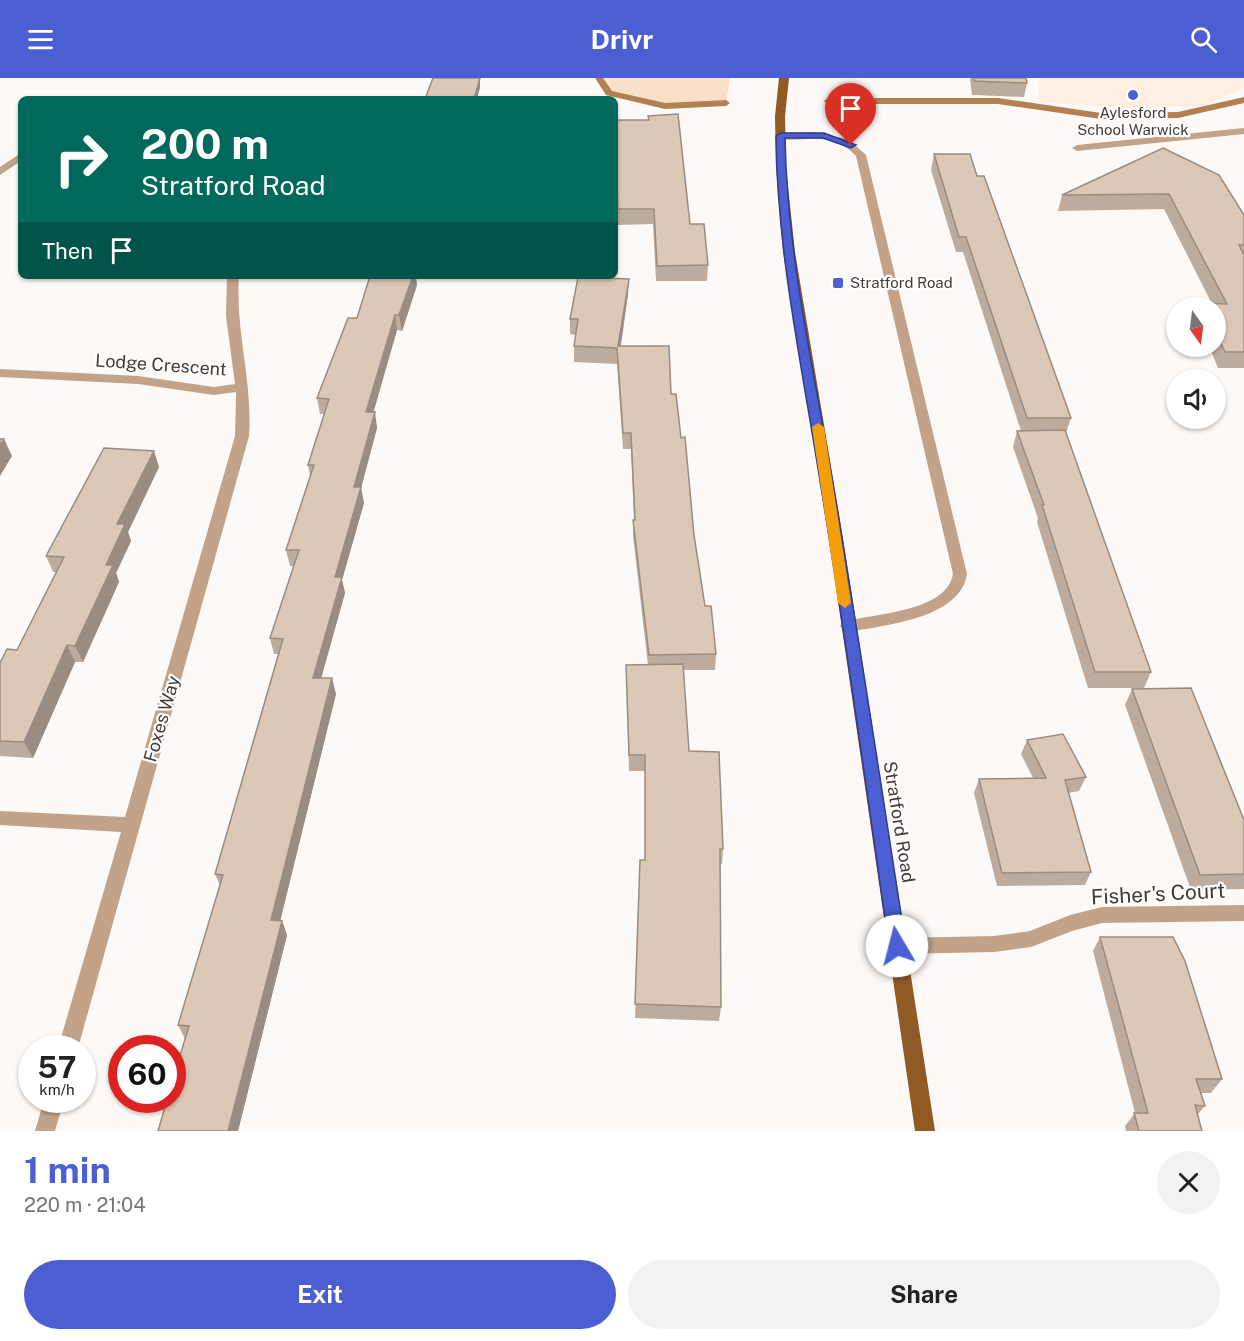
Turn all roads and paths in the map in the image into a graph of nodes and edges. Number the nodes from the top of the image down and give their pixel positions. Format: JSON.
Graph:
{"nodes":[{"id":1,"x":784,"y":78,"type":"edge"},
{"id":2,"x":1244,"y":131,"type":"edge"},
{"id":3,"x":781,"y":136,"type":"junction"},
{"id":4,"x":1077,"y":148,"type":"dead end"},
{"id":5,"x":18,"y":158,"type":"edge"},
{"id":6,"x":0,"y":171,"type":"edge"},
{"id":7,"x":233,"y":279,"type":"edge"},
{"id":8,"x":0,"y":373,"type":"edge"},
{"id":9,"x":243,"y":387,"type":"junction"},
{"id":10,"x":848,"y":626,"type":"junction"},
{"id":11,"x":0,"y":818,"type":"edge"},
{"id":12,"x":132,"y":825,"type":"junction"},
{"id":13,"x":1244,"y":913,"type":"edge"},
{"id":14,"x":897,"y":946,"type":"junction"},
{"id":15,"x":72,"y":1035,"type":"edge"},
{"id":16,"x":50,"y":1113,"type":"edge"},
{"id":17,"x":45,"y":1131,"type":"edge"},
{"id":18,"x":926,"y":1131,"type":"edge"}],
"edges":[{"from":1,"to":3,"type":"main road","name":"Stratford Road"},
{"from":2,"to":4,"type":"street"},
{"from":3,"to":10,"type":"main road","name":"Stratford Road"},
{"from":3,"to":10,"type":"street"},
{"from":5,"to":6,"type":"street"},
{"from":7,"to":9,"type":"street","name":"Lodge Crescent"},
{"from":8,"to":9,"type":"street","name":"Lodge Crescent"},
{"from":9,"to":12,"type":"street","name":"Foxes Way"},
{"from":10,"to":14,"type":"main road","name":"Stratford Road"},
{"from":11,"to":12,"type":"street"},
{"from":12,"to":15,"type":"street","name":"Foxes Way"},
{"from":13,"to":14,"type":"street","name":"Fisher's Court"},
{"from":14,"to":18,"type":"main road","name":"Stratford Road"},
{"from":16,"to":17,"type":"street"}]}
